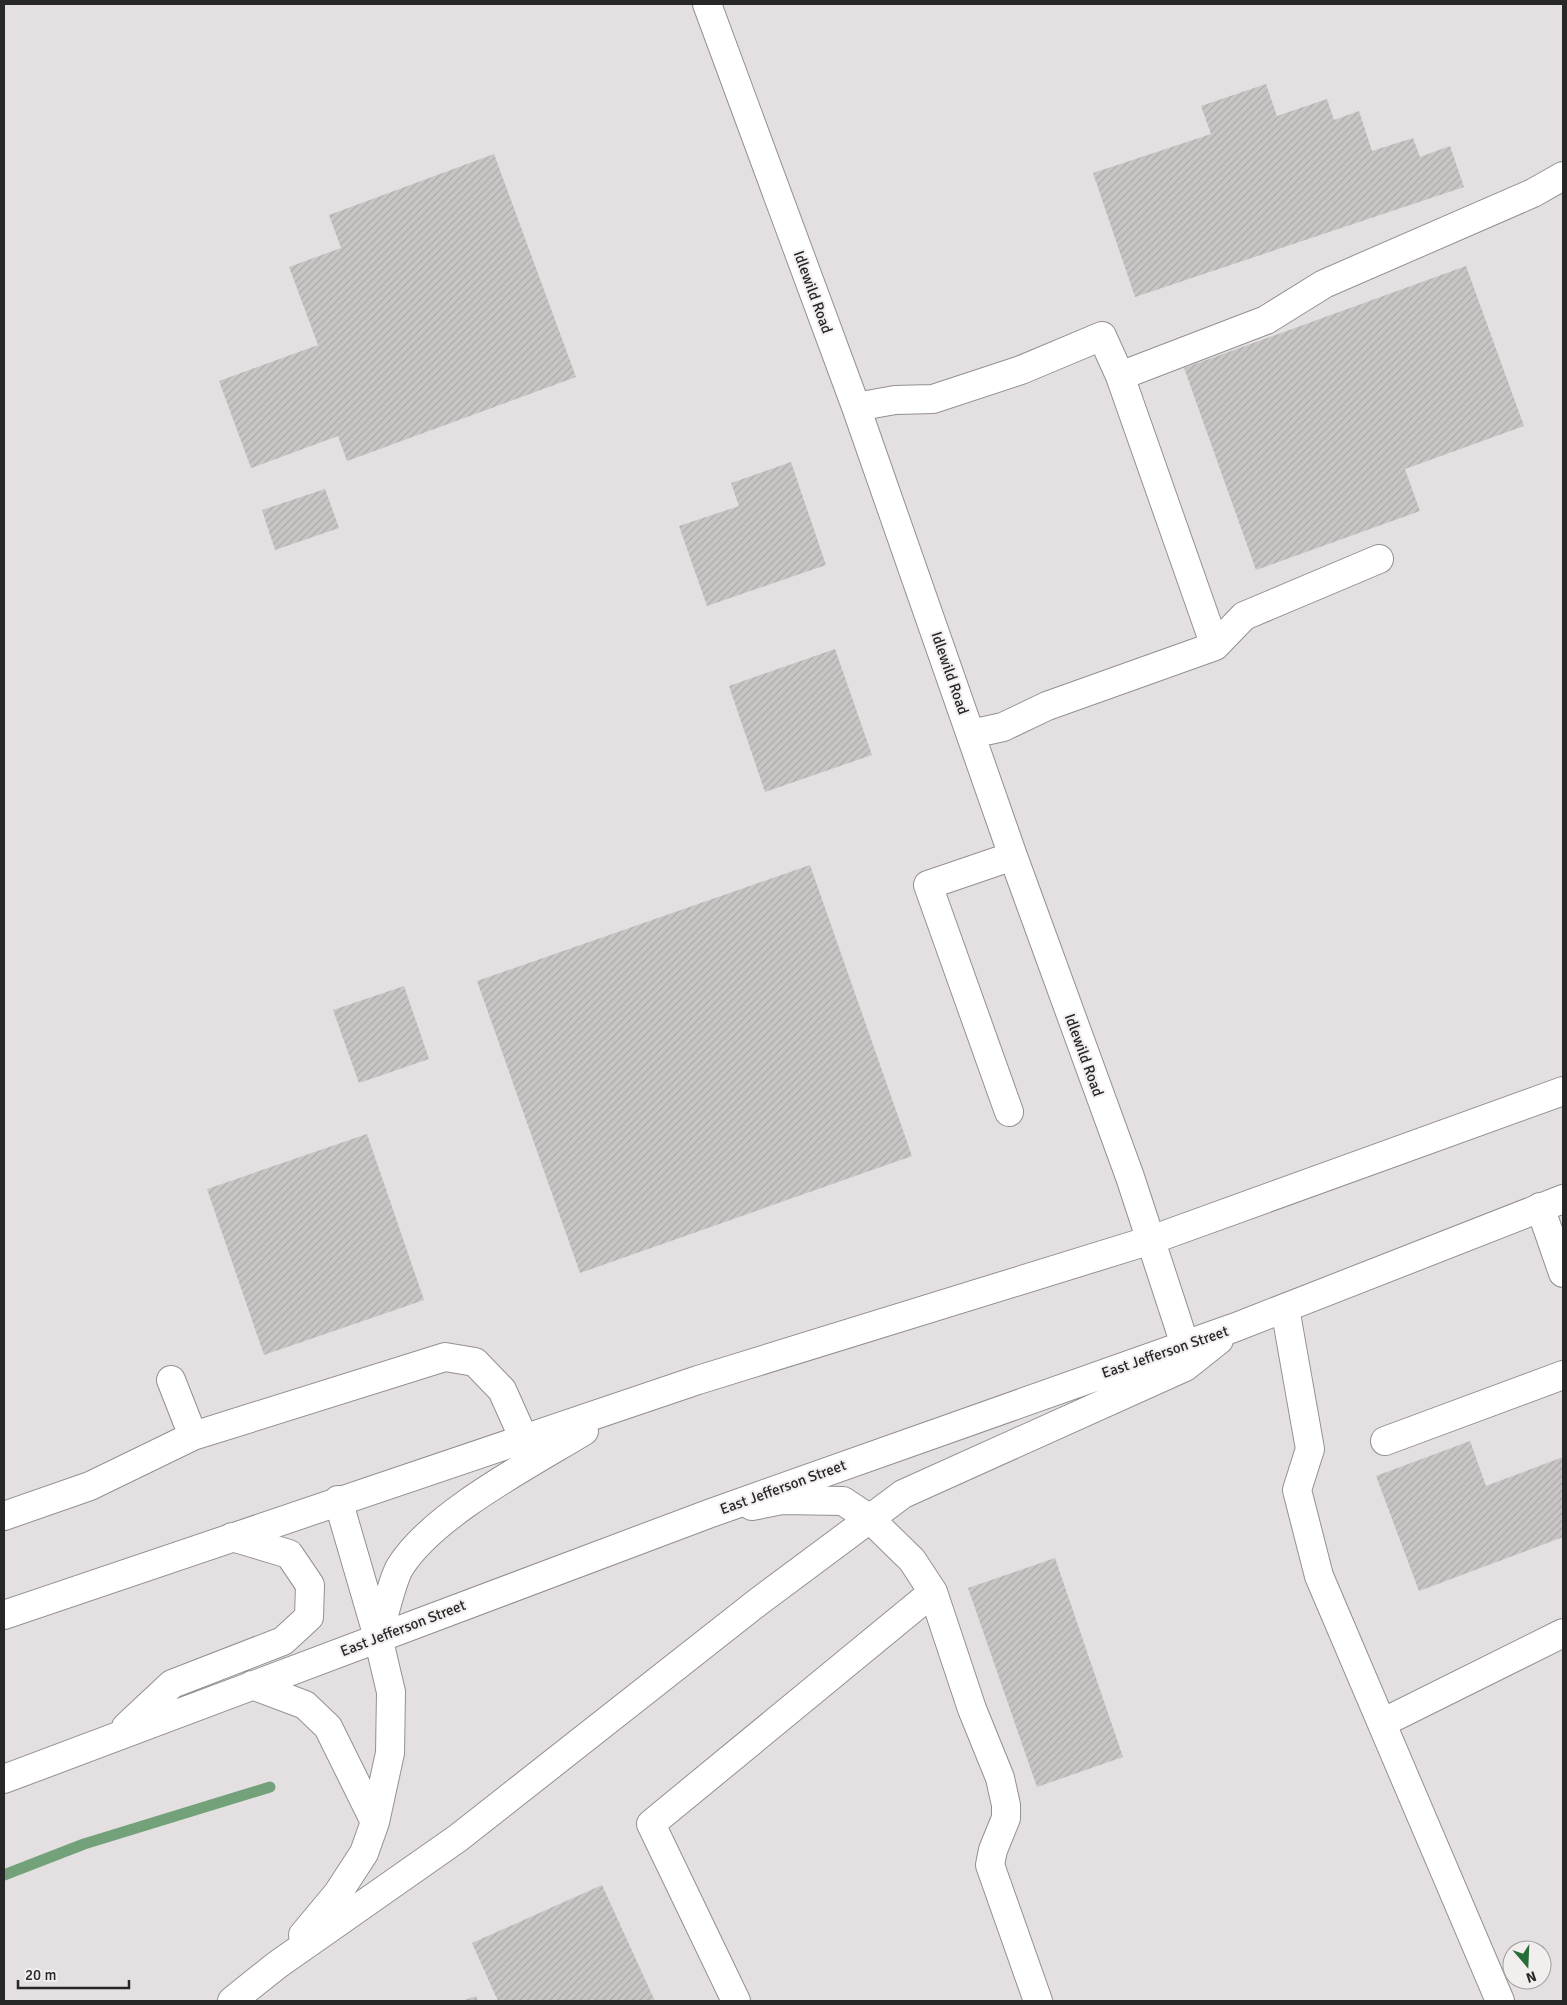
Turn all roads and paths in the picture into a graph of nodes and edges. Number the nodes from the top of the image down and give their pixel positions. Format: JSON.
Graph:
{"nodes":[{"id":1,"x":707,"y":4,"type":"edge"},
{"id":2,"x":1563,"y":176,"type":"edge"},
{"id":3,"x":1120,"y":376,"type":"junction"},
{"id":4,"x":856,"y":406,"type":"junction"},
{"id":5,"x":1379,"y":559,"type":"dead end"},
{"id":6,"x":1215,"y":646,"type":"junction"},
{"id":7,"x":971,"y":734,"type":"junction"},
{"id":8,"x":1013,"y":856,"type":"junction"},
{"id":9,"x":1563,"y":1091,"type":"edge"},
{"id":10,"x":1009,"y":1112,"type":"dead end"},
{"id":11,"x":1552,"y":1203,"type":"edge"},
{"id":12,"x":1152,"y":1240,"type":"junction"},
{"id":13,"x":1563,"y":1273,"type":"edge"},
{"id":14,"x":1285,"y":1308,"type":"junction"},
{"id":15,"x":1236,"y":1327,"type":"junction"},
{"id":16,"x":1185,"y":1344,"type":"junction"},
{"id":17,"x":1563,"y":1375,"type":"edge"},
{"id":18,"x":171,"y":1380,"type":"dead end"},
{"id":19,"x":622,"y":1407,"type":"junction"},
{"id":20,"x":193,"y":1436,"type":"junction"},
{"id":21,"x":524,"y":1439,"type":"junction"},
{"id":22,"x":1385,"y":1441,"type":"dead end"},
{"id":23,"x":338,"y":1500,"type":"junction"},
{"id":24,"x":711,"y":1513,"type":"junction"},
{"id":25,"x":4,"y":1516,"type":"edge"},
{"id":26,"x":870,"y":1519,"type":"junction"},
{"id":27,"x":232,"y":1536,"type":"junction"},
{"id":28,"x":932,"y":1592,"type":"junction"},
{"id":29,"x":4,"y":1614,"type":"edge"},
{"id":30,"x":1563,"y":1634,"type":"edge"},
{"id":31,"x":378,"y":1637,"type":"junction"},
{"id":32,"x":252,"y":1685,"type":"junction"},
{"id":33,"x":1382,"y":1723,"type":"junction"},
{"id":34,"x":118,"y":1735,"type":"junction"},
{"id":35,"x":4,"y":1779,"type":"edge"},
{"id":36,"x":374,"y":1822,"type":"junction"},
{"id":37,"x":277,"y":1965,"type":"junction"},
{"id":38,"x":232,"y":2001,"type":"edge"},
{"id":39,"x":736,"y":2001,"type":"edge"},
{"id":40,"x":1038,"y":2001,"type":"edge"},
{"id":41,"x":1500,"y":2001,"type":"edge"}],
"edges":[{"from":1,"to":4,"type":"main road","name":"Idlewild Road"},
{"from":2,"to":3,"type":"main road"},
{"from":3,"to":4,"type":"main road"},
{"from":3,"to":6,"type":"main road"},
{"from":4,"to":7,"type":"main road","name":"Idlewild Road"},
{"from":5,"to":6,"type":"main road"},
{"from":6,"to":7,"type":"main road"},
{"from":7,"to":8,"type":"main road","name":"Idlewild Road"},
{"from":8,"to":10,"type":"main road"},
{"from":8,"to":12,"type":"main road","name":"Idlewild Road"},
{"from":9,"to":12,"type":"main road"},
{"from":11,"to":13,"type":"main road"},
{"from":11,"to":14,"type":"main road","name":"East Jefferson Street"},
{"from":12,"to":16,"type":"main road","name":"Idlewild Road"},
{"from":12,"to":19,"type":"main road"},
{"from":14,"to":15,"type":"main road","name":"East Jefferson Street"},
{"from":14,"to":33,"type":"main road"},
{"from":15,"to":16,"type":"main road","name":"East Jefferson Street"},
{"from":15,"to":26,"type":"main road"},
{"from":16,"to":24,"type":"main road","name":"East Jefferson Street"},
{"from":17,"to":22,"type":"main road"},
{"from":18,"to":20,"type":"main road"},
{"from":19,"to":21,"type":"main road"},
{"from":19,"to":31,"type":"main road"},
{"from":20,"to":21,"type":"main road"},
{"from":20,"to":25,"type":"main road"},
{"from":21,"to":23,"type":"main road"},
{"from":23,"to":27,"type":"main road"},
{"from":23,"to":31,"type":"main road"},
{"from":24,"to":26,"type":"main road"},
{"from":24,"to":31,"type":"main road","name":"East Jefferson Street"},
{"from":26,"to":28,"type":"main road"},
{"from":26,"to":37,"type":"main road"},
{"from":27,"to":29,"type":"main road"},
{"from":27,"to":34,"type":"main road"},
{"from":28,"to":39,"type":"main road"},
{"from":28,"to":40,"type":"main road"},
{"from":30,"to":33,"type":"main road"},
{"from":31,"to":32,"type":"main road","name":"East Jefferson Street"},
{"from":31,"to":36,"type":"main road"},
{"from":32,"to":34,"type":"main road","name":"East Jefferson Street"},
{"from":32,"to":36,"type":"main road"},
{"from":33,"to":41,"type":"main road"},
{"from":34,"to":35,"type":"main road","name":"East Jefferson Street"},
{"from":36,"to":37,"type":"main road"},
{"from":37,"to":38,"type":"main road"}]}
